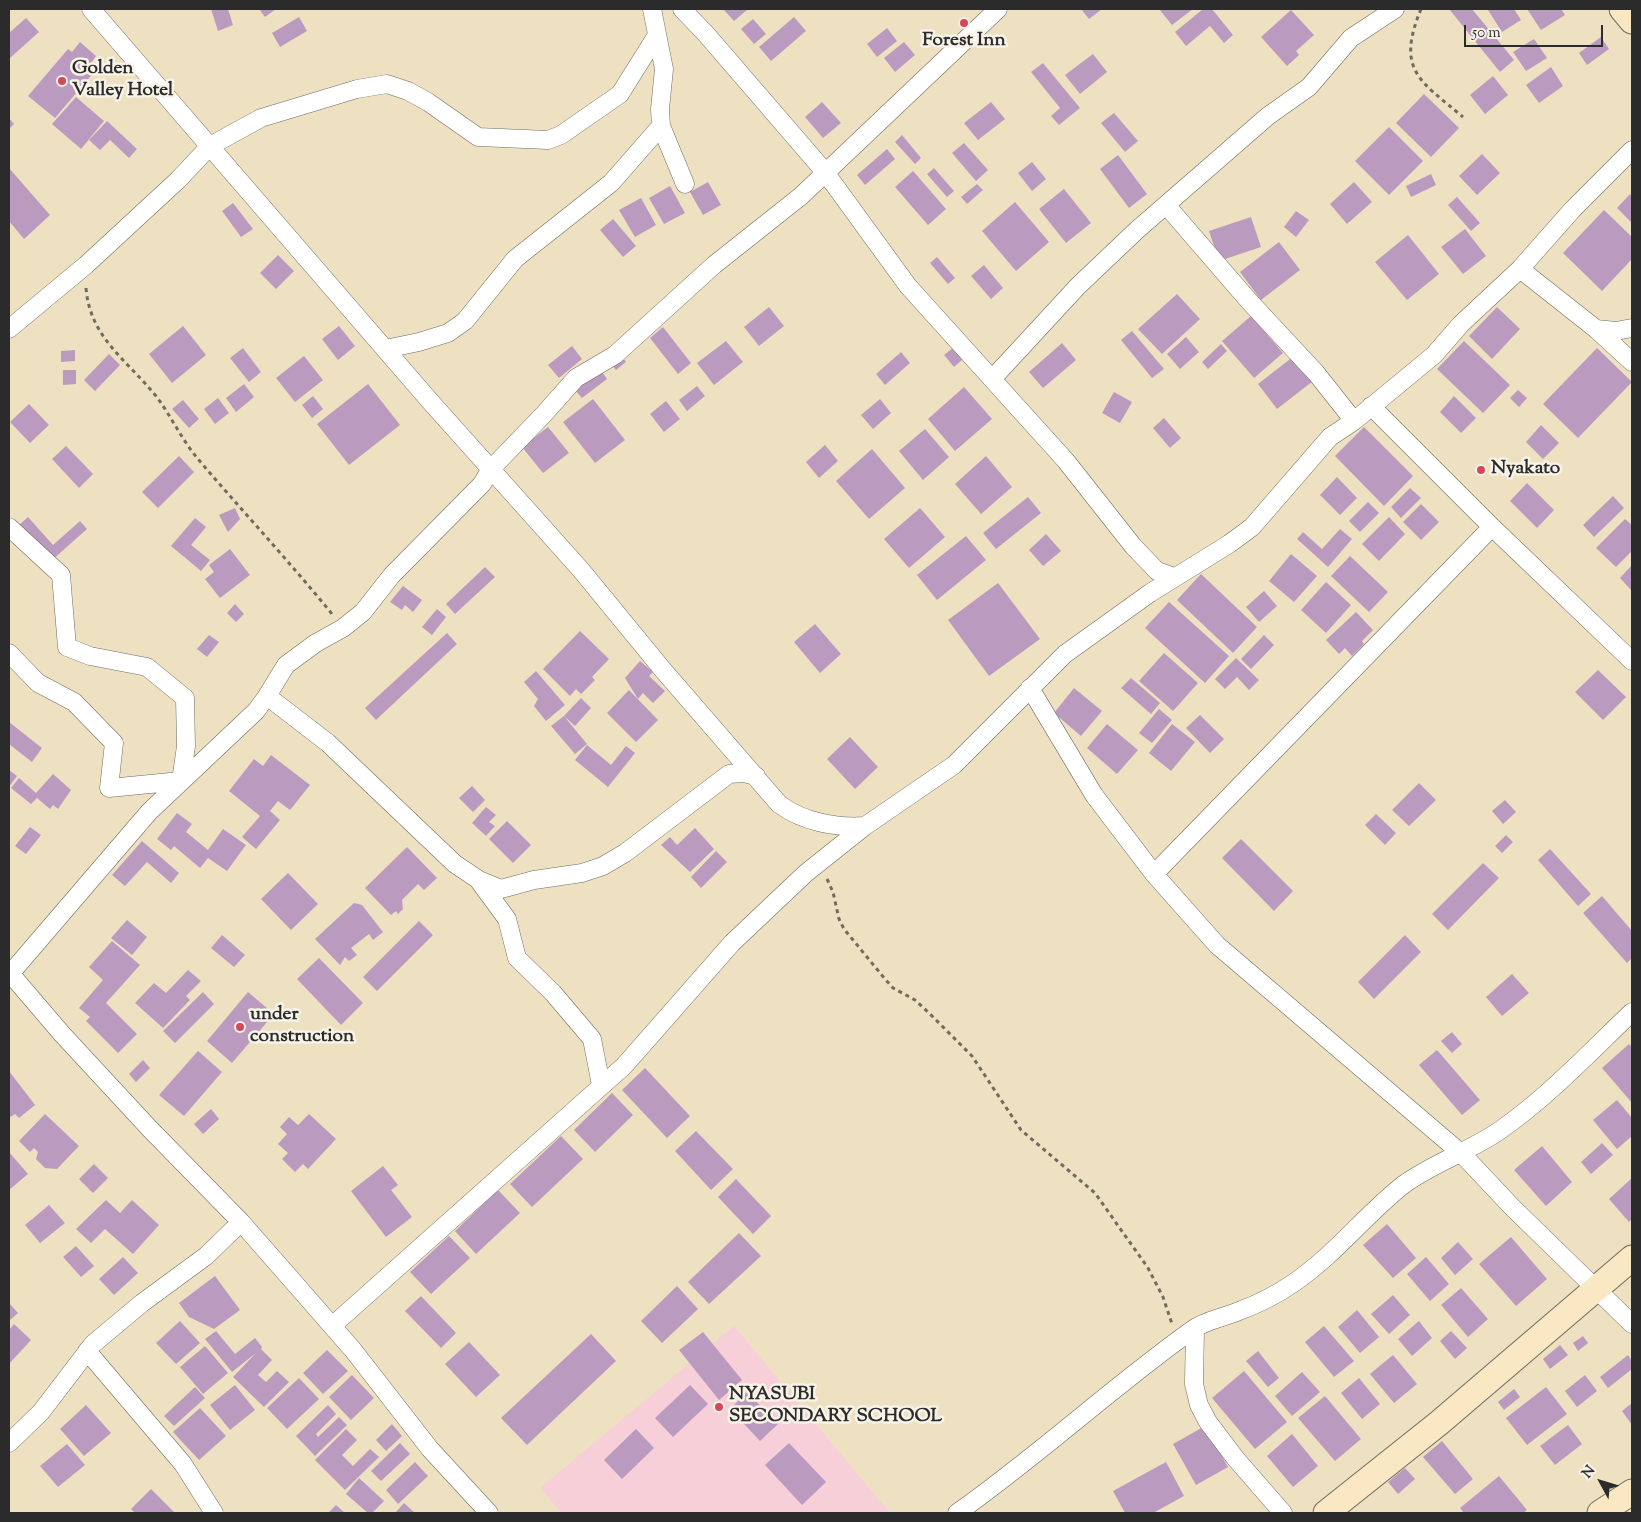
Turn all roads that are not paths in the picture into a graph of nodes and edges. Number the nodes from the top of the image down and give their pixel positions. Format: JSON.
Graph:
{"nodes":[{"id":1,"x":91,"y":9,"type":"edge"},
{"id":2,"x":652,"y":9,"type":"edge"},
{"id":3,"x":682,"y":9,"type":"edge"},
{"id":4,"x":998,"y":9,"type":"edge"},
{"id":5,"x":1394,"y":9,"type":"edge"},
{"id":6,"x":1622,"y":9,"type":"edge"},
{"id":7,"x":1632,"y":21,"type":"edge"},
{"id":8,"x":657,"y":35,"type":"junction"},
{"id":9,"x":661,"y":126,"type":"junction"},
{"id":10,"x":210,"y":146,"type":"junction"},
{"id":11,"x":1632,"y":150,"type":"edge"},
{"id":12,"x":825,"y":172,"type":"junction"},
{"id":13,"x":685,"y":184,"type":"dead end"},
{"id":14,"x":1166,"y":205,"type":"junction"},
{"id":15,"x":1520,"y":269,"type":"junction"},
{"id":16,"x":1596,"y":328,"type":"junction"},
{"id":17,"x":1632,"y":328,"type":"edge"},
{"id":18,"x":9,"y":329,"type":"edge"},
{"id":19,"x":385,"y":349,"type":"junction"},
{"id":20,"x":1632,"y":362,"type":"edge"},
{"id":21,"x":993,"y":378,"type":"junction"},
{"id":22,"x":1371,"y":406,"type":"junction"},
{"id":23,"x":1354,"y":421,"type":"junction"},
{"id":24,"x":490,"y":470,"type":"junction"},
{"id":25,"x":9,"y":527,"type":"edge"},
{"id":26,"x":1492,"y":527,"type":"junction"},
{"id":27,"x":1174,"y":577,"type":"junction"},
{"id":28,"x":9,"y":653,"type":"edge"},
{"id":29,"x":1632,"y":661,"type":"edge"},
{"id":30,"x":1030,"y":688,"type":"junction"},
{"id":31,"x":267,"y":696,"type":"junction"},
{"id":32,"x":756,"y":776,"type":"junction"},
{"id":33,"x":181,"y":781,"type":"junction"},
{"id":34,"x":865,"y":826,"type":"junction"},
{"id":35,"x":1154,"y":874,"type":"junction"},
{"id":36,"x":479,"y":880,"type":"junction"},
{"id":37,"x":10,"y":973,"type":"edge"},
{"id":38,"x":1632,"y":1012,"type":"edge"},
{"id":39,"x":601,"y":1086,"type":"junction"},
{"id":40,"x":1462,"y":1154,"type":"junction"},
{"id":41,"x":241,"y":1222,"type":"junction"},
{"id":42,"x":1632,"y":1258,"type":"edge"},
{"id":43,"x":1596,"y":1288,"type":"junction"},
{"id":44,"x":1632,"y":1324,"type":"edge"},
{"id":45,"x":332,"y":1326,"type":"junction"},
{"id":46,"x":1194,"y":1328,"type":"junction"},
{"id":47,"x":87,"y":1351,"type":"junction"},
{"id":48,"x":9,"y":1443,"type":"edge"},
{"id":49,"x":1632,"y":1492,"type":"edge"},
{"id":50,"x":214,"y":1513,"type":"edge"},
{"id":51,"x":490,"y":1513,"type":"edge"},
{"id":52,"x":957,"y":1513,"type":"edge"},
{"id":53,"x":1283,"y":1513,"type":"edge"},
{"id":54,"x":1326,"y":1513,"type":"edge"},
{"id":55,"x":1600,"y":1513,"type":"edge"}],
"edges":[{"from":1,"to":10,"type":"street"},
{"from":2,"to":8,"type":"street"},
{"from":3,"to":12,"type":"street"},
{"from":4,"to":12,"type":"street"},
{"from":5,"to":14,"type":"street"},
{"from":6,"to":7,"type":"street"},
{"from":8,"to":9,"type":"street"},
{"from":8,"to":10,"type":"street"},
{"from":9,"to":13,"type":"street"},
{"from":9,"to":19,"type":"street"},
{"from":10,"to":18,"type":"street"},
{"from":10,"to":19,"type":"street"},
{"from":11,"to":15,"type":"street"},
{"from":12,"to":21,"type":"street"},
{"from":12,"to":24,"type":"street"},
{"from":14,"to":21,"type":"street"},
{"from":14,"to":23,"type":"street"},
{"from":15,"to":16,"type":"street"},
{"from":15,"to":22,"type":"street"},
{"from":16,"to":17,"type":"street"},
{"from":16,"to":20,"type":"street"},
{"from":19,"to":24,"type":"street"},
{"from":21,"to":27,"type":"street"},
{"from":22,"to":23,"type":"street"},
{"from":22,"to":26,"type":"street"},
{"from":23,"to":27,"type":"street"},
{"from":24,"to":31,"type":"street"},
{"from":24,"to":32,"type":"street"},
{"from":25,"to":33,"type":"street"},
{"from":26,"to":29,"type":"street"},
{"from":26,"to":35,"type":"street"},
{"from":27,"to":30,"type":"street"},
{"from":28,"to":33,"type":"street"},
{"from":30,"to":34,"type":"street"},
{"from":30,"to":35,"type":"street"},
{"from":31,"to":33,"type":"street"},
{"from":31,"to":36,"type":"street"},
{"from":32,"to":34,"type":"street"},
{"from":32,"to":36,"type":"street"},
{"from":33,"to":37,"type":"street"},
{"from":34,"to":39,"type":"street"},
{"from":35,"to":40,"type":"street"},
{"from":36,"to":39,"type":"street"},
{"from":37,"to":41,"type":"street"},
{"from":38,"to":40,"type":"street"},
{"from":39,"to":45,"type":"street"},
{"from":40,"to":43,"type":"street"},
{"from":40,"to":46,"type":"street"},
{"from":41,"to":45,"type":"street"},
{"from":41,"to":47,"type":"street"},
{"from":42,"to":43,"type":"street"},
{"from":43,"to":44,"type":"street"},
{"from":43,"to":54,"type":"street"},
{"from":45,"to":51,"type":"street"},
{"from":46,"to":52,"type":"street"},
{"from":46,"to":53,"type":"street"},
{"from":47,"to":48,"type":"street"},
{"from":47,"to":50,"type":"street"},
{"from":49,"to":55,"type":"street"}]}
